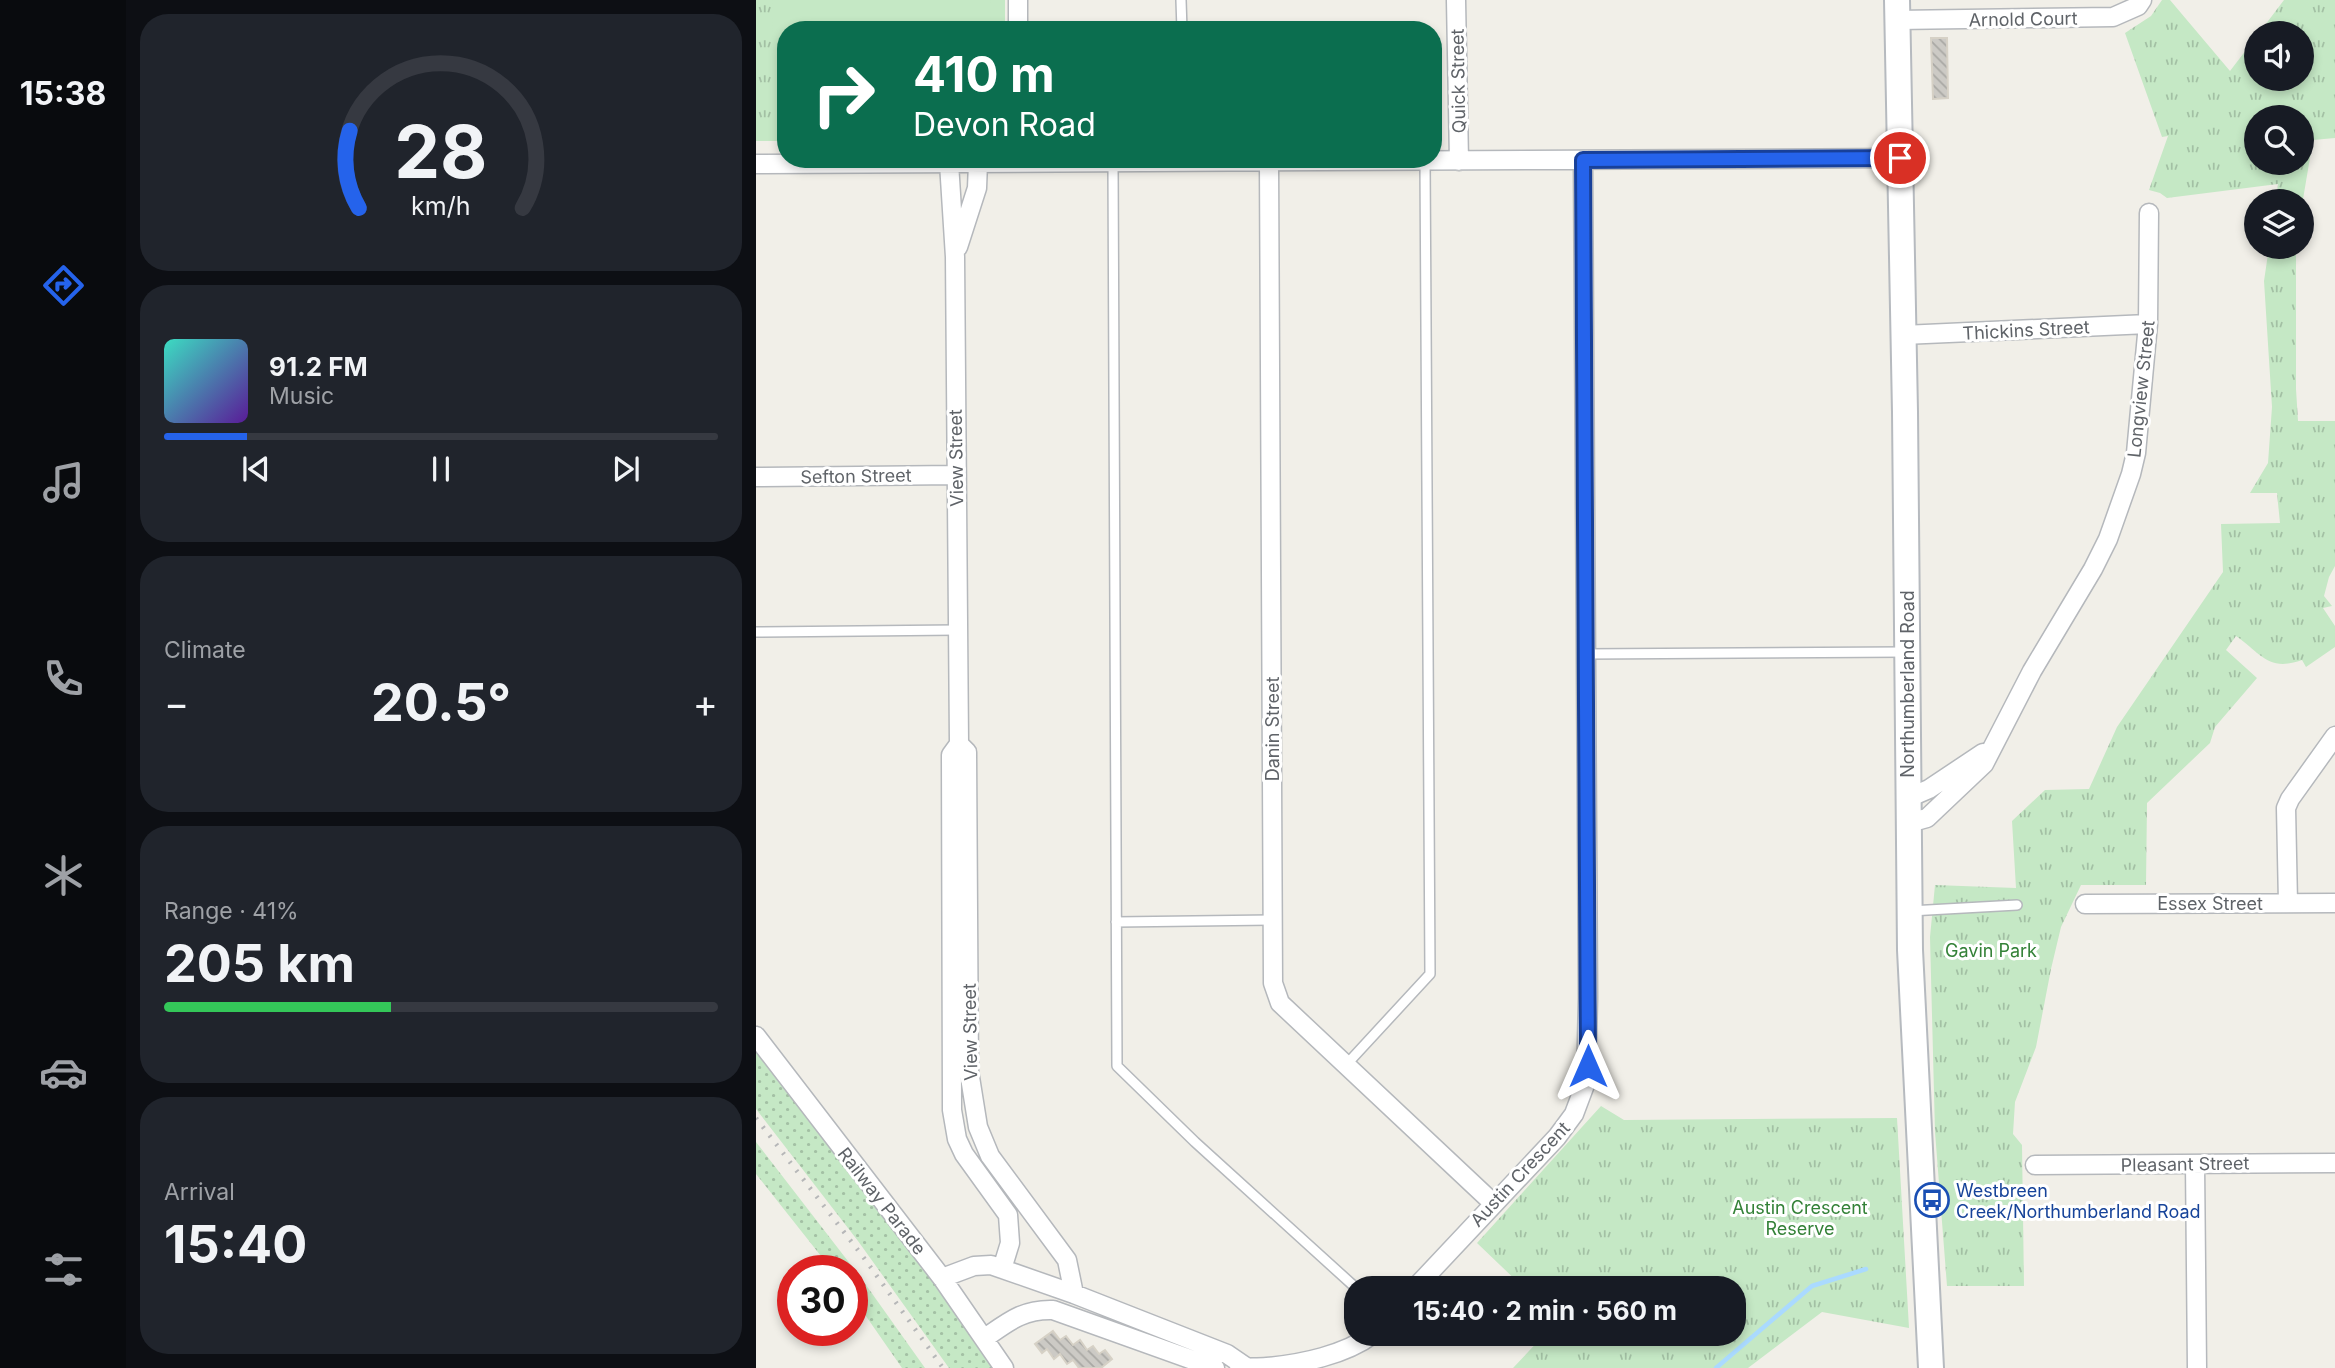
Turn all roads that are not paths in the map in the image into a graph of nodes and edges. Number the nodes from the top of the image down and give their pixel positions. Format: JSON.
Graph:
{"nodes":[{"id":1,"x":1018,"y":0,"type":"edge"},
{"id":2,"x":1181,"y":0,"type":"edge"},
{"id":3,"x":1456,"y":0,"type":"edge"},
{"id":4,"x":2143,"y":0,"type":"edge"},
{"id":5,"x":1897,"y":10,"type":"edge"},
{"id":6,"x":1018,"y":21,"type":"edge"},
{"id":7,"x":1182,"y":21,"type":"edge"},
{"id":8,"x":1900,"y":158,"type":"junction"},
{"id":9,"x":1583,"y":160,"type":"junction"},
{"id":10,"x":1442,"y":161,"type":"edge"},
{"id":11,"x":1459,"y":161,"type":"junction"},
{"id":12,"x":756,"y":164,"type":"edge"},
{"id":13,"x":777,"y":164,"type":"edge"},
{"id":14,"x":949,"y":168,"type":"edge"},
{"id":15,"x":978,"y":168,"type":"edge"},
{"id":16,"x":1114,"y":168,"type":"edge"},
{"id":17,"x":1269,"y":168,"type":"edge"},
{"id":18,"x":1425,"y":168,"type":"edge"},
{"id":19,"x":2149,"y":213,"type":"dead end"},
{"id":20,"x":955,"y":257,"type":"junction"},
{"id":21,"x":2148,"y":324,"type":"junction"},
{"id":22,"x":1903,"y":335,"type":"junction"},
{"id":23,"x":957,"y":475,"type":"junction"},
{"id":24,"x":756,"y":477,"type":"edge"},
{"id":25,"x":957,"y":630,"type":"junction"},
{"id":26,"x":756,"y":632,"type":"edge"},
{"id":27,"x":1907,"y":652,"type":"junction"},
{"id":28,"x":1586,"y":654,"type":"junction"},
{"id":29,"x":2335,"y":736,"type":"edge"},
{"id":30,"x":1996,"y":741,"type":"junction"},
{"id":31,"x":959,"y":744,"type":"junction"},
{"id":32,"x":1908,"y":798,"type":"junction"},
{"id":33,"x":1909,"y":823,"type":"junction"},
{"id":34,"x":2288,"y":903,"type":"junction"},
{"id":35,"x":2335,"y":903,"type":"edge"},
{"id":36,"x":2085,"y":904,"type":"dead end"},
{"id":37,"x":2017,"y":905,"type":"dead end"},
{"id":38,"x":1909,"y":911,"type":"junction"},
{"id":39,"x":1272,"y":920,"type":"junction"},
{"id":40,"x":1116,"y":922,"type":"junction"},
{"id":41,"x":756,"y":1036,"type":"edge"},
{"id":42,"x":1346,"y":1065,"type":"junction"},
{"id":43,"x":2335,"y":1163,"type":"edge"},
{"id":44,"x":2194,"y":1164,"type":"junction"},
{"id":45,"x":2035,"y":1165,"type":"dead end"},
{"id":46,"x":1493,"y":1203,"type":"junction"},
{"id":47,"x":1002,"y":1269,"type":"junction"},
{"id":48,"x":1426,"y":1276,"type":"edge"},
{"id":49,"x":942,"y":1278,"type":"junction"},
{"id":50,"x":1344,"y":1278,"type":"edge"},
{"id":51,"x":1074,"y":1294,"type":"junction"},
{"id":52,"x":985,"y":1338,"type":"junction"},
{"id":53,"x":1352,"y":1346,"type":"edge"},
{"id":54,"x":1243,"y":1367,"type":"edge"},
{"id":55,"x":1004,"y":1368,"type":"edge"},
{"id":56,"x":1215,"y":1368,"type":"edge"},
{"id":57,"x":1931,"y":1368,"type":"edge"},
{"id":58,"x":2197,"y":1368,"type":"edge"}],
"edges":[{"from":1,"to":6,"type":"street"},
{"from":2,"to":7,"type":"lane"},
{"from":3,"to":11,"type":"street","name":"Quick Street"},
{"from":4,"to":5,"type":"street","name":"Arnold Court"},
{"from":5,"to":8,"type":"street","name":"Northumberland Road"},
{"from":8,"to":9,"type":"street"},
{"from":8,"to":22,"type":"street","name":"Northumberland Road"},
{"from":9,"to":11,"type":"street"},
{"from":9,"to":28,"type":"street","name":"Austin Crescent"},
{"from":10,"to":11,"type":"street"},
{"from":12,"to":13,"type":"street"},
{"from":14,"to":20,"type":"street","name":"View Street"},
{"from":15,"to":20,"type":"street","name":"View Street"},
{"from":16,"to":40,"type":"lane"},
{"from":17,"to":39,"type":"street","name":"Danin Street"},
{"from":18,"to":42,"type":"lane"},
{"from":19,"to":21,"type":"street","name":"Longview Street"},
{"from":20,"to":23,"type":"street","name":"View Street"},
{"from":21,"to":22,"type":"street","name":"Thickins Street"},
{"from":21,"to":30,"type":"street","name":"Longview Street"},
{"from":22,"to":27,"type":"street","name":"Northumberland Road"},
{"from":23,"to":24,"type":"street","name":"Sefton Street"},
{"from":23,"to":25,"type":"street","name":"View Street"},
{"from":25,"to":26,"type":"lane"},
{"from":25,"to":31,"type":"street","name":"View Street"},
{"from":27,"to":28,"type":"lane"},
{"from":27,"to":32,"type":"street","name":"Northumberland Road"},
{"from":28,"to":46,"type":"street","name":"Austin Crescent"},
{"from":29,"to":34,"type":"street"},
{"from":30,"to":32,"type":"street","name":"Longview Street"},
{"from":30,"to":33,"type":"street","name":"Longview Street"},
{"from":31,"to":47,"type":"street","name":"View Street"},
{"from":31,"to":51,"type":"street","name":"View Street"},
{"from":32,"to":33,"type":"street","name":"Northumberland Road"},
{"from":33,"to":38,"type":"street","name":"Northumberland Road"},
{"from":34,"to":35,"type":"street","name":"Essex Street"},
{"from":34,"to":36,"type":"street","name":"Essex Street"},
{"from":37,"to":38,"type":"lane"},
{"from":38,"to":57,"type":"street","name":"Northumberland Road"},
{"from":39,"to":40,"type":"lane"},
{"from":39,"to":42,"type":"street","name":"Danin Street"},
{"from":40,"to":50,"type":"lane"},
{"from":41,"to":49,"type":"street","name":"Railway Parade"},
{"from":42,"to":46,"type":"street","name":"Danin Street"},
{"from":43,"to":44,"type":"street","name":"Pleasant Street"},
{"from":44,"to":45,"type":"street","name":"Pleasant Street"},
{"from":44,"to":58,"type":"street"},
{"from":46,"to":48,"type":"street","name":"Austin Crescent"},
{"from":47,"to":49,"type":"street"},
{"from":47,"to":51,"type":"street"},
{"from":49,"to":52,"type":"street","name":"Railway Parade"},
{"from":51,"to":54,"type":"street"},
{"from":52,"to":55,"type":"street","name":"Railway Parade"},
{"from":52,"to":56,"type":"street"},
{"from":53,"to":54,"type":"street"}]}
